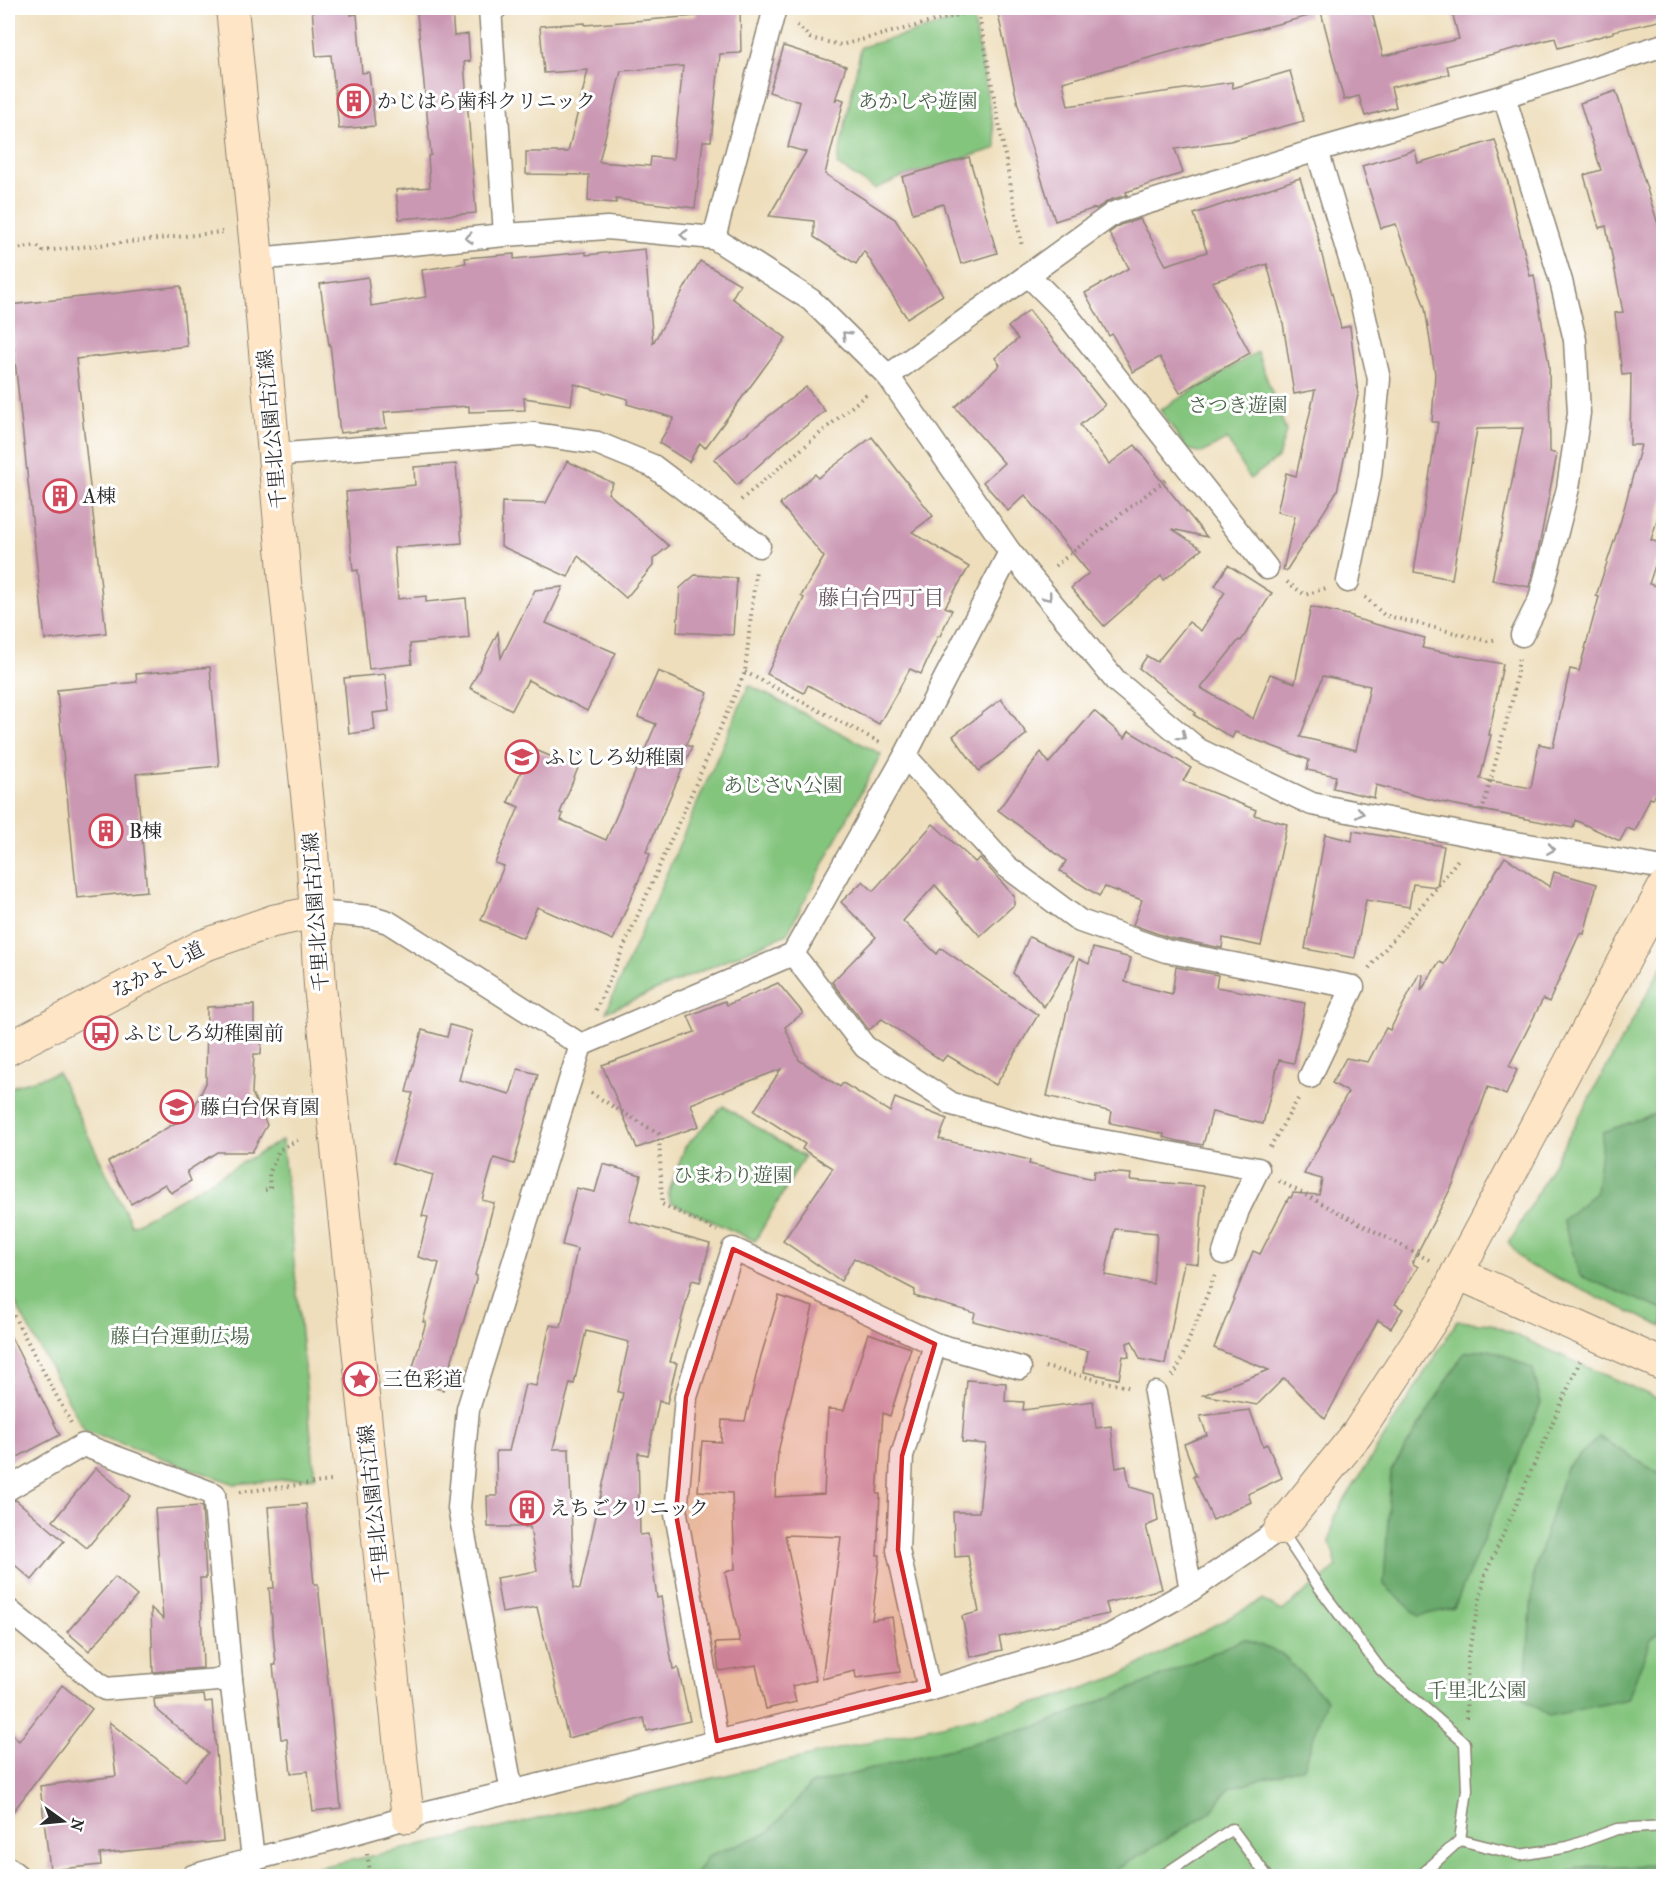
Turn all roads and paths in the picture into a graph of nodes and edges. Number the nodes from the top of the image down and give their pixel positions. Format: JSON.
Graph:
{"nodes":[{"id":1,"x":232,"y":8,"type":"edge"},
{"id":2,"x":496,"y":8,"type":"edge"},
{"id":3,"x":775,"y":8,"type":"edge"},
{"id":4,"x":979,"y":9,"type":"edge"},
{"id":5,"x":795,"y":23,"type":"dead end"},
{"id":6,"x":1664,"y":45,"type":"edge"},
{"id":7,"x":1504,"y":96,"type":"junction"},
{"id":8,"x":1317,"y":150,"type":"junction"},
{"id":9,"x":223,"y":232,"type":"dead end"},
{"id":10,"x":505,"y":235,"type":"junction"},
{"id":11,"x":714,"y":238,"type":"junction"},
{"id":12,"x":8,"y":250,"type":"edge"},
{"id":13,"x":257,"y":259,"type":"junction"},
{"id":14,"x":1028,"y":275,"type":"junction"},
{"id":15,"x":888,"y":376,"type":"junction"},
{"id":16,"x":274,"y":455,"type":"junction"},
{"id":17,"x":1184,"y":464,"type":"junction"},
{"id":18,"x":720,"y":518,"type":"junction"},
{"id":19,"x":759,"y":546,"type":"joint"},
{"id":20,"x":1010,"y":552,"type":"junction"},
{"id":21,"x":1267,"y":568,"type":"dead end"},
{"id":22,"x":1035,"y":581,"type":"junction"},
{"id":23,"x":1348,"y":581,"type":"joint"},
{"id":24,"x":1522,"y":635,"type":"junction"},
{"id":25,"x":745,"y":672,"type":"junction"},
{"id":26,"x":905,"y":756,"type":"junction"},
{"id":27,"x":1475,"y":837,"type":"junction"},
{"id":28,"x":1664,"y":868,"type":"edge"},
{"id":29,"x":1664,"y":887,"type":"edge"},
{"id":30,"x":316,"y":912,"type":"junction"},
{"id":31,"x":793,"y":954,"type":"junction"},
{"id":32,"x":1353,"y":987,"type":"junction"},
{"id":33,"x":596,"y":1010,"type":"dead end"},
{"id":34,"x":581,"y":1045,"type":"junction"},
{"id":35,"x":8,"y":1049,"type":"edge"},
{"id":36,"x":1310,"y":1077,"type":"joint"},
{"id":37,"x":570,"y":1080,"type":"junction"},
{"id":38,"x":299,"y":1139,"type":"dead end"},
{"id":39,"x":1258,"y":1169,"type":"junction"},
{"id":40,"x":1664,"y":1174,"type":"edge"},
{"id":41,"x":1664,"y":1188,"type":"edge"},
{"id":42,"x":266,"y":1190,"type":"dead end"},
{"id":43,"x":733,"y":1249,"type":"junction"},
{"id":44,"x":1224,"y":1252,"type":"joint"},
{"id":45,"x":1444,"y":1267,"type":"junction"},
{"id":46,"x":8,"y":1305,"type":"edge"},
{"id":47,"x":935,"y":1344,"type":"junction"},
{"id":48,"x":1582,"y":1354,"type":"dead end"},
{"id":49,"x":1664,"y":1365,"type":"edge"},
{"id":50,"x":1020,"y":1368,"type":"joint"},
{"id":51,"x":1155,"y":1393,"type":"junction"},
{"id":52,"x":83,"y":1445,"type":"junction"},
{"id":53,"x":331,"y":1481,"type":"dead end"},
{"id":54,"x":8,"y":1489,"type":"edge"},
{"id":55,"x":214,"y":1494,"type":"junction"},
{"id":56,"x":1280,"y":1529,"type":"junction"},
{"id":57,"x":1191,"y":1590,"type":"junction"},
{"id":58,"x":8,"y":1610,"type":"edge"},
{"id":59,"x":231,"y":1679,"type":"junction"},
{"id":60,"x":929,"y":1690,"type":"junction"},
{"id":61,"x":717,"y":1741,"type":"junction"},
{"id":62,"x":1465,"y":1743,"type":"junction"},
{"id":63,"x":512,"y":1792,"type":"junction"},
{"id":64,"x":408,"y":1816,"type":"junction"},
{"id":65,"x":1664,"y":1826,"type":"edge"},
{"id":66,"x":1460,"y":1840,"type":"junction"},
{"id":67,"x":366,"y":1850,"type":"dead end"},
{"id":68,"x":253,"y":1858,"type":"junction"},
{"id":69,"x":8,"y":1868,"type":"edge"},
{"id":70,"x":18,"y":1876,"type":"edge"},
{"id":71,"x":193,"y":1876,"type":"edge"},
{"id":72,"x":371,"y":1876,"type":"edge"},
{"id":73,"x":1162,"y":1876,"type":"edge"},
{"id":74,"x":1267,"y":1876,"type":"edge"},
{"id":75,"x":1420,"y":1876,"type":"edge"}],
"edges":[{"from":1,"to":13,"type":"street","name":"千里北公園古江線"},
{"from":2,"to":10,"type":"street"},
{"from":3,"to":11,"type":"street"},
{"from":4,"to":5,"type":"path"},
{"from":4,"to":14,"type":"path"},
{"from":6,"to":7,"type":"street"},
{"from":7,"to":8,"type":"street"},
{"from":7,"to":24,"type":"street"},
{"from":8,"to":14,"type":"street"},
{"from":8,"to":23,"type":"street"},
{"from":9,"to":12,"type":"path"},
{"from":11,"to":10,"type":"street","one_way":true},
{"from":10,"to":13,"type":"street","one_way":true},
{"from":15,"to":11,"type":"street","one_way":true},
{"from":13,"to":16,"type":"street","name":"千里北公園古江線"},
{"from":14,"to":15,"type":"street"},
{"from":14,"to":17,"type":"street"},
{"from":15,"to":18,"type":"path"},
{"from":15,"to":20,"type":"street"},
{"from":16,"to":18,"type":"street"},
{"from":16,"to":30,"type":"street","name":"千里北公園古江線"},
{"from":17,"to":21,"type":"street"},
{"from":17,"to":22,"type":"path"},
{"from":18,"to":19,"type":"street"},
{"from":19,"to":25,"type":"path"},
{"from":20,"to":22,"type":"street"},
{"from":20,"to":26,"type":"street"},
{"from":22,"to":27,"type":"street","one_way":true},
{"from":23,"to":24,"type":"path"},
{"from":24,"to":27,"type":"path"},
{"from":25,"to":26,"type":"path"},
{"from":25,"to":33,"type":"path"},
{"from":26,"to":31,"type":"street"},
{"from":26,"to":32,"type":"street"},
{"from":27,"to":28,"type":"street","one_way":true},
{"from":27,"to":32,"type":"path"},
{"from":29,"to":45,"type":"street"},
{"from":30,"to":34,"type":"street"},
{"from":30,"to":35,"type":"street","name":"なかよし道"},
{"from":30,"to":64,"type":"street","name":"千里北公園古江線"},
{"from":31,"to":34,"type":"street"},
{"from":31,"to":39,"type":"street"},
{"from":32,"to":36,"type":"street"},
{"from":34,"to":37,"type":"street"},
{"from":36,"to":39,"type":"path"},
{"from":37,"to":43,"type":"path"},
{"from":37,"to":63,"type":"street"},
{"from":38,"to":42,"type":"path"},
{"from":39,"to":44,"type":"street"},
{"from":39,"to":45,"type":"path"},
{"from":40,"to":41,"type":"path"},
{"from":43,"to":47,"type":"street"},
{"from":43,"to":61,"type":"street"},
{"from":44,"to":51,"type":"path"},
{"from":45,"to":49,"type":"street"},
{"from":45,"to":56,"type":"street"},
{"from":46,"to":52,"type":"path"},
{"from":47,"to":50,"type":"street"},
{"from":47,"to":60,"type":"street"},
{"from":48,"to":62,"type":"path"},
{"from":50,"to":51,"type":"path"},
{"from":51,"to":57,"type":"street"},
{"from":52,"to":54,"type":"street"},
{"from":52,"to":55,"type":"street"},
{"from":53,"to":55,"type":"path"},
{"from":55,"to":59,"type":"street"},
{"from":56,"to":57,"type":"street"},
{"from":56,"to":62,"type":"lane"},
{"from":57,"to":60,"type":"street"},
{"from":58,"to":59,"type":"street"},
{"from":59,"to":68,"type":"street"},
{"from":60,"to":61,"type":"street"},
{"from":61,"to":63,"type":"street"},
{"from":62,"to":66,"type":"lane"},
{"from":63,"to":64,"type":"street"},
{"from":64,"to":68,"type":"street"},
{"from":65,"to":66,"type":"lane"},
{"from":66,"to":75,"type":"lane"},
{"from":67,"to":72,"type":"path"},
{"from":68,"to":71,"type":"street"},
{"from":69,"to":70,"type":"street"},
{"from":73,"to":74,"type":"lane"}]}
